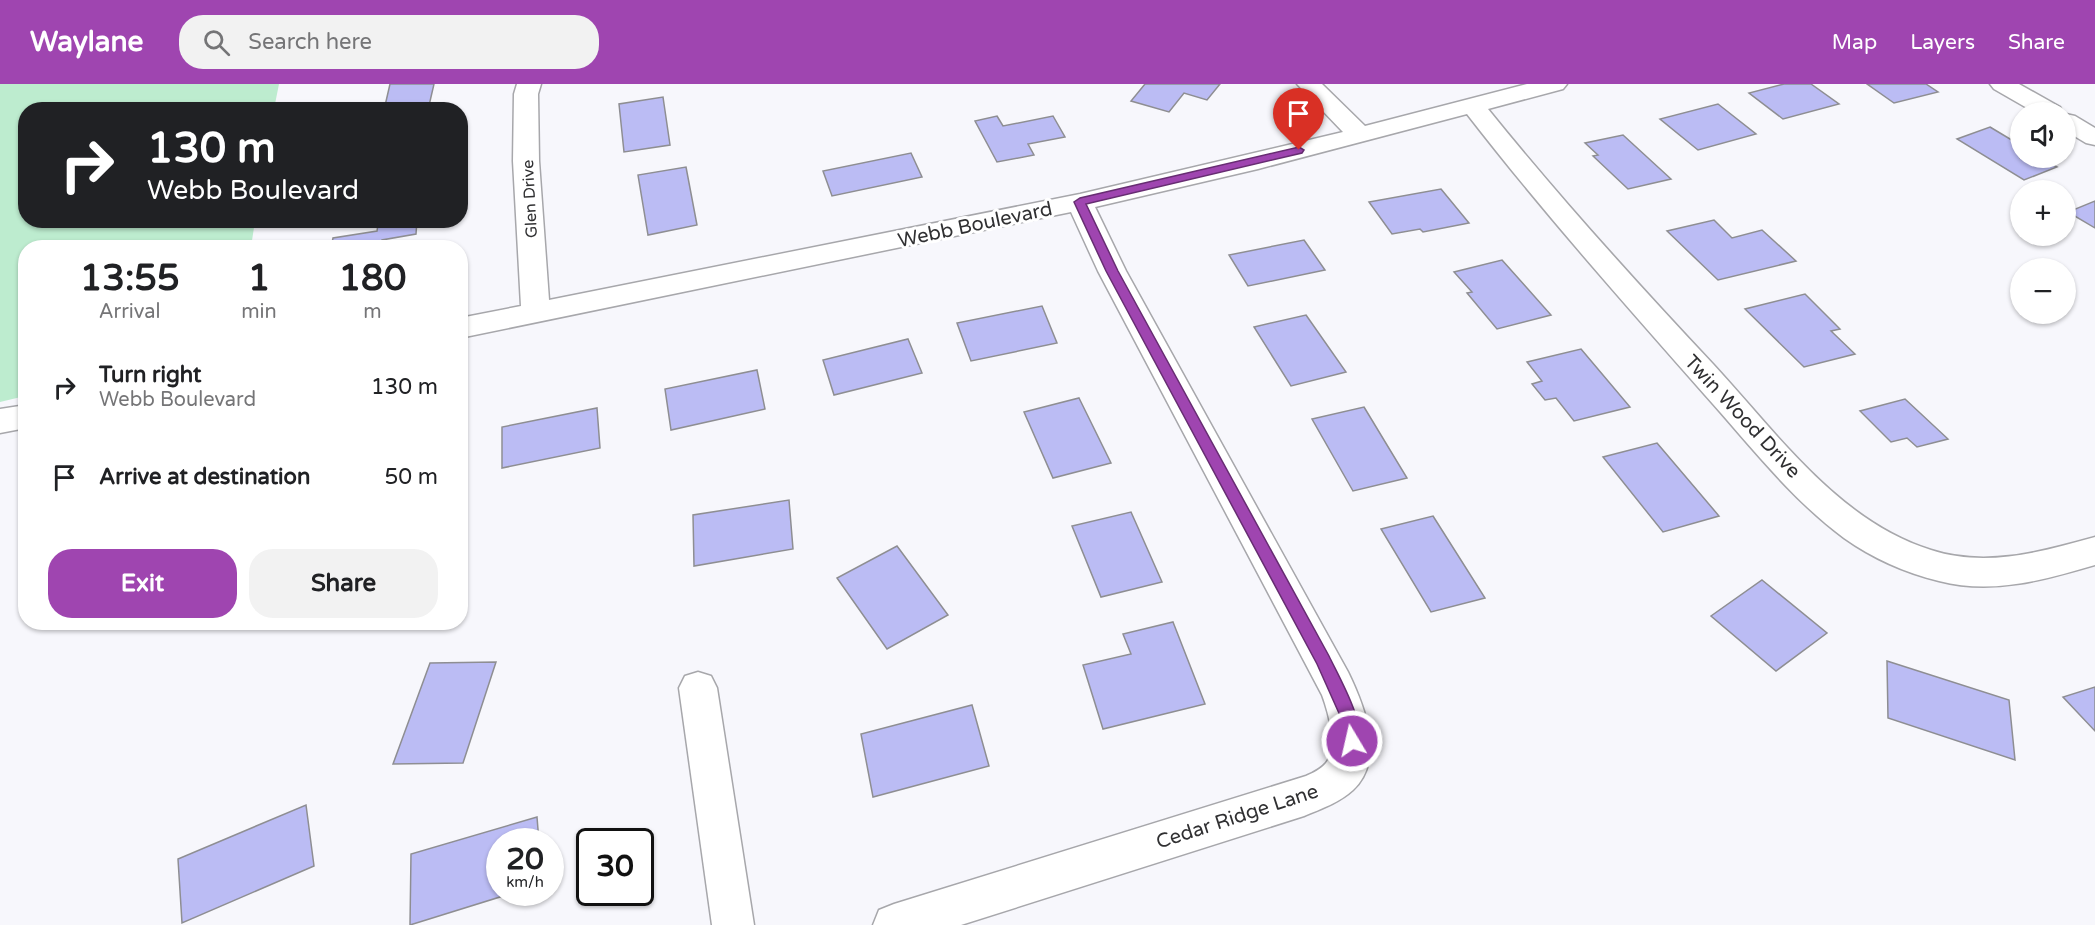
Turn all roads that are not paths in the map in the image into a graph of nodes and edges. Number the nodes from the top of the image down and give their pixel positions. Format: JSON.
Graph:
{"nodes":[{"id":1,"x":529,"y":84,"type":"edge"},
{"id":2,"x":1309,"y":84,"type":"edge"},
{"id":3,"x":1555,"y":84,"type":"edge"},
{"id":4,"x":2002,"y":84,"type":"edge"},
{"id":5,"x":2034,"y":102,"type":"edge"},
{"id":6,"x":1473,"y":106,"type":"junction"},
{"id":7,"x":2076,"y":127,"type":"edge"},
{"id":8,"x":1360,"y":135,"type":"junction"},
{"id":9,"x":2095,"y":138,"type":"edge"},
{"id":10,"x":1080,"y":202,"type":"junction"},
{"id":11,"x":536,"y":313,"type":"junction"},
{"id":12,"x":468,"y":326,"type":"edge"},
{"id":13,"x":18,"y":418,"type":"edge"},
{"id":14,"x":0,"y":421,"type":"edge"},
{"id":15,"x":2095,"y":551,"type":"edge"},
{"id":16,"x":698,"y":688,"type":"dead end"},
{"id":17,"x":733,"y":925,"type":"edge"},
{"id":18,"x":894,"y":925,"type":"edge"}],
"edges":[{"from":1,"to":11,"type":"street","name":"Glen Drive"},
{"from":2,"to":8,"type":"street"},
{"from":3,"to":6,"type":"street","name":"Webb Boulevard"},
{"from":4,"to":5,"type":"street"},
{"from":6,"to":8,"type":"street","name":"Webb Boulevard"},
{"from":6,"to":15,"type":"street","name":"Twin Wood Drive"},
{"from":7,"to":9,"type":"street"},
{"from":8,"to":10,"type":"street","name":"Webb Boulevard"},
{"from":10,"to":11,"type":"street","name":"Webb Boulevard"},
{"from":10,"to":18,"type":"street","name":"Cedar Ridge Lane"},
{"from":11,"to":12,"type":"street","name":"Webb Boulevard"},
{"from":13,"to":14,"type":"street"},
{"from":16,"to":17,"type":"street"}]}
